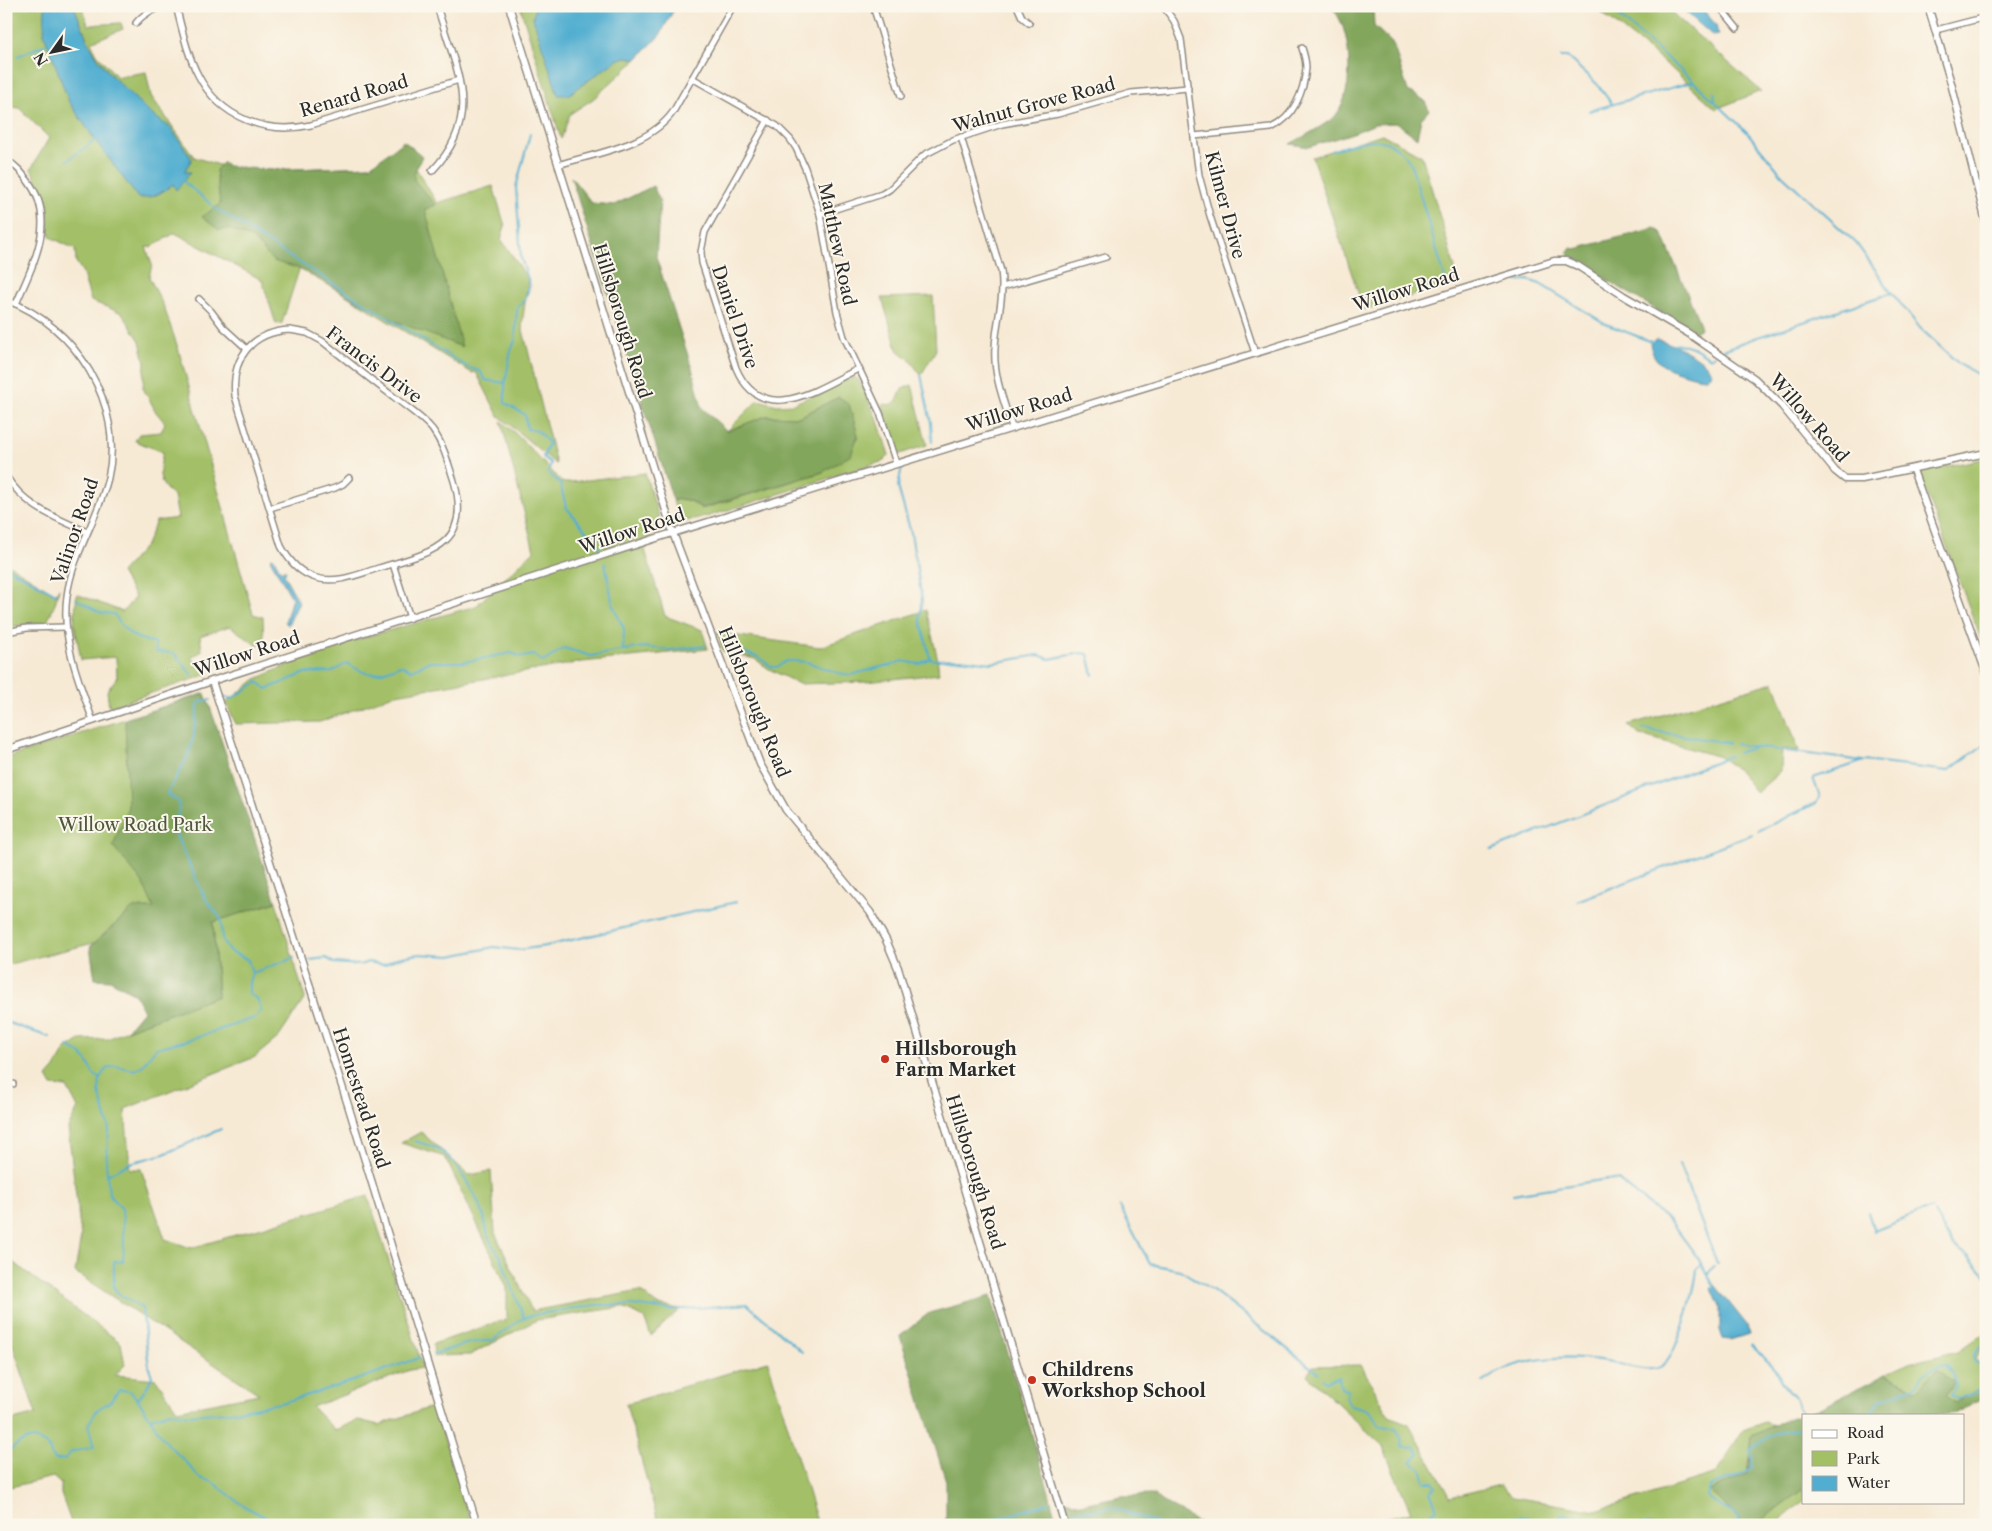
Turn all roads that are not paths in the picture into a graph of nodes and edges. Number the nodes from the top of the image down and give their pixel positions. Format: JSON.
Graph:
{"nodes":[{"id":1,"x":164,"y":6,"type":"edge"},
{"id":2,"x":176,"y":6,"type":"edge"},
{"id":3,"x":437,"y":6,"type":"edge"},
{"id":4,"x":509,"y":6,"type":"edge"},
{"id":5,"x":733,"y":6,"type":"edge"},
{"id":6,"x":873,"y":6,"type":"edge"},
{"id":7,"x":1017,"y":6,"type":"edge"},
{"id":8,"x":1163,"y":6,"type":"edge"},
{"id":9,"x":1718,"y":6,"type":"edge"},
{"id":10,"x":1928,"y":6,"type":"edge"},
{"id":11,"x":1986,"y":17,"type":"edge"},
{"id":12,"x":136,"y":23,"type":"dead end"},
{"id":13,"x":1028,"y":23,"type":"dead end"},
{"id":14,"x":1737,"y":28,"type":"dead end"},
{"id":15,"x":1936,"y":30,"type":"junction"},
{"id":16,"x":1302,"y":48,"type":"dead end"},
{"id":17,"x":692,"y":78,"type":"junction"},
{"id":18,"x":459,"y":80,"type":"junction"},
{"id":19,"x":1188,"y":88,"type":"junction"},
{"id":20,"x":901,"y":96,"type":"dead end"},
{"id":21,"x":768,"y":120,"type":"junction"},
{"id":22,"x":1194,"y":136,"type":"junction"},
{"id":23,"x":961,"y":137,"type":"junction"},
{"id":24,"x":6,"y":160,"type":"edge"},
{"id":25,"x":558,"y":165,"type":"junction"},
{"id":26,"x":432,"y":171,"type":"dead end"},
{"id":27,"x":820,"y":214,"type":"junction"},
{"id":28,"x":1986,"y":222,"type":"edge"},
{"id":29,"x":1106,"y":257,"type":"dead end"},
{"id":30,"x":1003,"y":287,"type":"junction"},
{"id":31,"x":199,"y":299,"type":"dead end"},
{"id":32,"x":6,"y":300,"type":"edge"},
{"id":33,"x":16,"y":304,"type":"junction"},
{"id":34,"x":247,"y":349,"type":"junction"},
{"id":35,"x":1255,"y":353,"type":"junction"},
{"id":36,"x":858,"y":369,"type":"junction"},
{"id":37,"x":1012,"y":427,"type":"junction"},
{"id":38,"x":1986,"y":454,"type":"edge"},
{"id":39,"x":896,"y":463,"type":"junction"},
{"id":40,"x":1913,"y":470,"type":"junction"},
{"id":41,"x":6,"y":476,"type":"edge"},
{"id":42,"x":349,"y":478,"type":"dead end"},
{"id":43,"x":270,"y":508,"type":"junction"},
{"id":44,"x":87,"y":532,"type":"junction"},
{"id":45,"x":673,"y":533,"type":"junction"},
{"id":46,"x":393,"y":564,"type":"junction"},
{"id":47,"x":410,"y":618,"type":"junction"},
{"id":48,"x":66,"y":627,"type":"junction"},
{"id":49,"x":6,"y":632,"type":"edge"},
{"id":50,"x":1986,"y":672,"type":"edge"},
{"id":51,"x":212,"y":681,"type":"junction"},
{"id":52,"x":93,"y":721,"type":"junction"},
{"id":53,"x":6,"y":750,"type":"edge"},
{"id":54,"x":6,"y":1084,"type":"edge"},
{"id":55,"x":13,"y":1084,"type":"dead end"},
{"id":56,"x":478,"y":1525,"type":"edge"},
{"id":57,"x":1065,"y":1525,"type":"edge"}],
"edges":[{"from":1,"to":12,"type":"street"},
{"from":2,"to":18,"type":"street","name":"Renard Road"},
{"from":3,"to":18,"type":"street"},
{"from":4,"to":25,"type":"street","name":"Hillsborough Road"},
{"from":5,"to":17,"type":"street"},
{"from":6,"to":20,"type":"street"},
{"from":7,"to":13,"type":"street"},
{"from":8,"to":19,"type":"street","name":"Kilmer Drive"},
{"from":9,"to":14,"type":"street"},
{"from":10,"to":15,"type":"street"},
{"from":11,"to":15,"type":"street"},
{"from":15,"to":28,"type":"street"},
{"from":16,"to":22,"type":"street"},
{"from":17,"to":21,"type":"street","name":"Matthew Road"},
{"from":17,"to":25,"type":"street"},
{"from":18,"to":26,"type":"street"},
{"from":19,"to":22,"type":"street","name":"Kilmer Drive"},
{"from":19,"to":23,"type":"street","name":"Walnut Grove Road"},
{"from":21,"to":27,"type":"street","name":"Matthew Road"},
{"from":21,"to":36,"type":"street","name":"Daniel Drive"},
{"from":22,"to":35,"type":"street","name":"Kilmer Drive"},
{"from":23,"to":27,"type":"street","name":"Walnut Grove Road"},
{"from":23,"to":30,"type":"street"},
{"from":24,"to":33,"type":"street"},
{"from":25,"to":45,"type":"street","name":"Hillsborough Road"},
{"from":27,"to":36,"type":"street","name":"Matthew Road"},
{"from":29,"to":30,"type":"street"},
{"from":30,"to":37,"type":"street"},
{"from":31,"to":34,"type":"street"},
{"from":32,"to":33,"type":"street","name":"Valinor Road"},
{"from":33,"to":44,"type":"street","name":"Valinor Road"},
{"from":34,"to":43,"type":"street","name":"Francis Drive"},
{"from":34,"to":46,"type":"street","name":"Francis Drive"},
{"from":35,"to":37,"type":"street","name":"Willow Road"},
{"from":35,"to":40,"type":"street","name":"Willow Road"},
{"from":36,"to":39,"type":"street","name":"Matthew Road"},
{"from":37,"to":39,"type":"street","name":"Willow Road"},
{"from":38,"to":40,"type":"street","name":"Willow Road"},
{"from":39,"to":45,"type":"street","name":"Willow Road"},
{"from":40,"to":50,"type":"street"},
{"from":41,"to":44,"type":"street"},
{"from":42,"to":43,"type":"street"},
{"from":43,"to":46,"type":"street","name":"Francis Drive"},
{"from":44,"to":48,"type":"street","name":"Valinor Road"},
{"from":45,"to":47,"type":"street","name":"Willow Road"},
{"from":45,"to":57,"type":"street","name":"Hillsborough Road"},
{"from":46,"to":47,"type":"street"},
{"from":47,"to":51,"type":"street","name":"Willow Road"},
{"from":48,"to":49,"type":"street"},
{"from":48,"to":52,"type":"street","name":"Valinor Road"},
{"from":51,"to":52,"type":"street","name":"Willow Road"},
{"from":51,"to":56,"type":"street","name":"Homestead Road"},
{"from":52,"to":53,"type":"street","name":"Willow Road"},
{"from":54,"to":55,"type":"street"}]}
